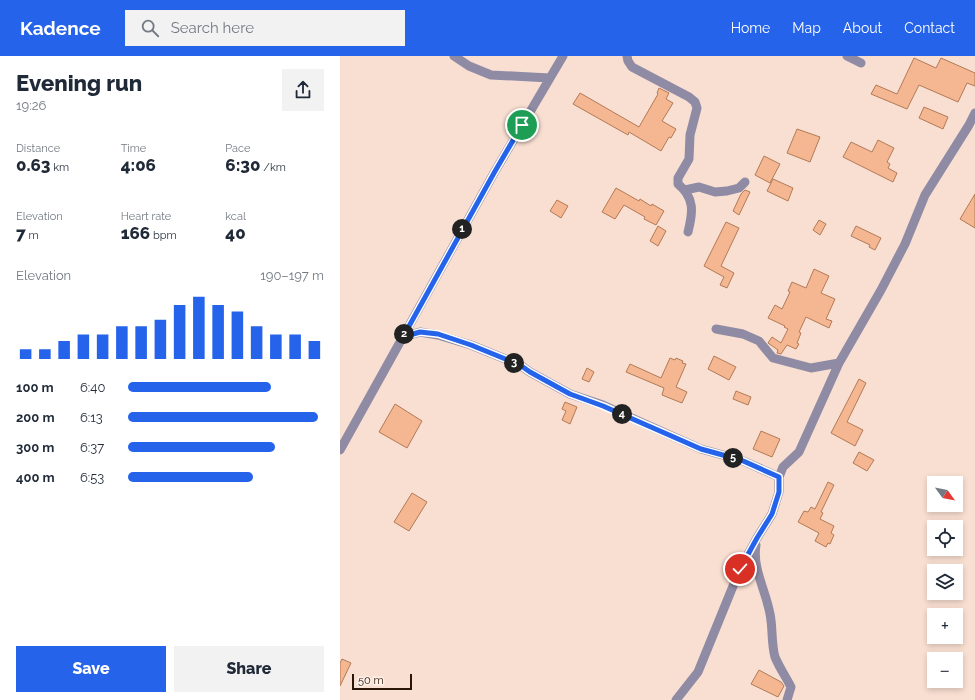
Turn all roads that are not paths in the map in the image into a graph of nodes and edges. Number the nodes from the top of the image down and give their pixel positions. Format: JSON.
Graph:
{"nodes":[{"id":1,"x":454,"y":56,"type":"edge"},
{"id":2,"x":563,"y":56,"type":"edge"},
{"id":3,"x":627,"y":56,"type":"edge"},
{"id":4,"x":847,"y":56,"type":"edge"},
{"id":5,"x":861,"y":63,"type":"dead end"},
{"id":6,"x":550,"y":78,"type":"junction"},
{"id":7,"x":975,"y":112,"type":"edge"},
{"id":8,"x":972,"y":127,"type":"edge"},
{"id":9,"x":745,"y":182,"type":"dead end"},
{"id":10,"x":685,"y":190,"type":"junction"},
{"id":11,"x":688,"y":232,"type":"dead end"},
{"id":12,"x":716,"y":329,"type":"dead end"},
{"id":13,"x":403,"y":337,"type":"junction"},
{"id":14,"x":839,"y":363,"type":"junction"},
{"id":15,"x":340,"y":450,"type":"edge"},
{"id":16,"x":779,"y":477,"type":"junction"},
{"id":17,"x":757,"y":538,"type":"junction"},
{"id":18,"x":676,"y":700,"type":"edge"},
{"id":19,"x":787,"y":700,"type":"edge"}],
"edges":[{"from":1,"to":6,"type":"street"},
{"from":2,"to":6,"type":"street"},
{"from":3,"to":10,"type":"street"},
{"from":4,"to":5,"type":"street"},
{"from":6,"to":13,"type":"street"},
{"from":7,"to":8,"type":"street"},
{"from":8,"to":14,"type":"street"},
{"from":9,"to":10,"type":"street"},
{"from":10,"to":11,"type":"street"},
{"from":12,"to":14,"type":"street"},
{"from":13,"to":15,"type":"street"},
{"from":13,"to":16,"type":"street"},
{"from":14,"to":16,"type":"street"},
{"from":16,"to":17,"type":"street"},
{"from":17,"to":18,"type":"street"},
{"from":17,"to":19,"type":"street"}]}
